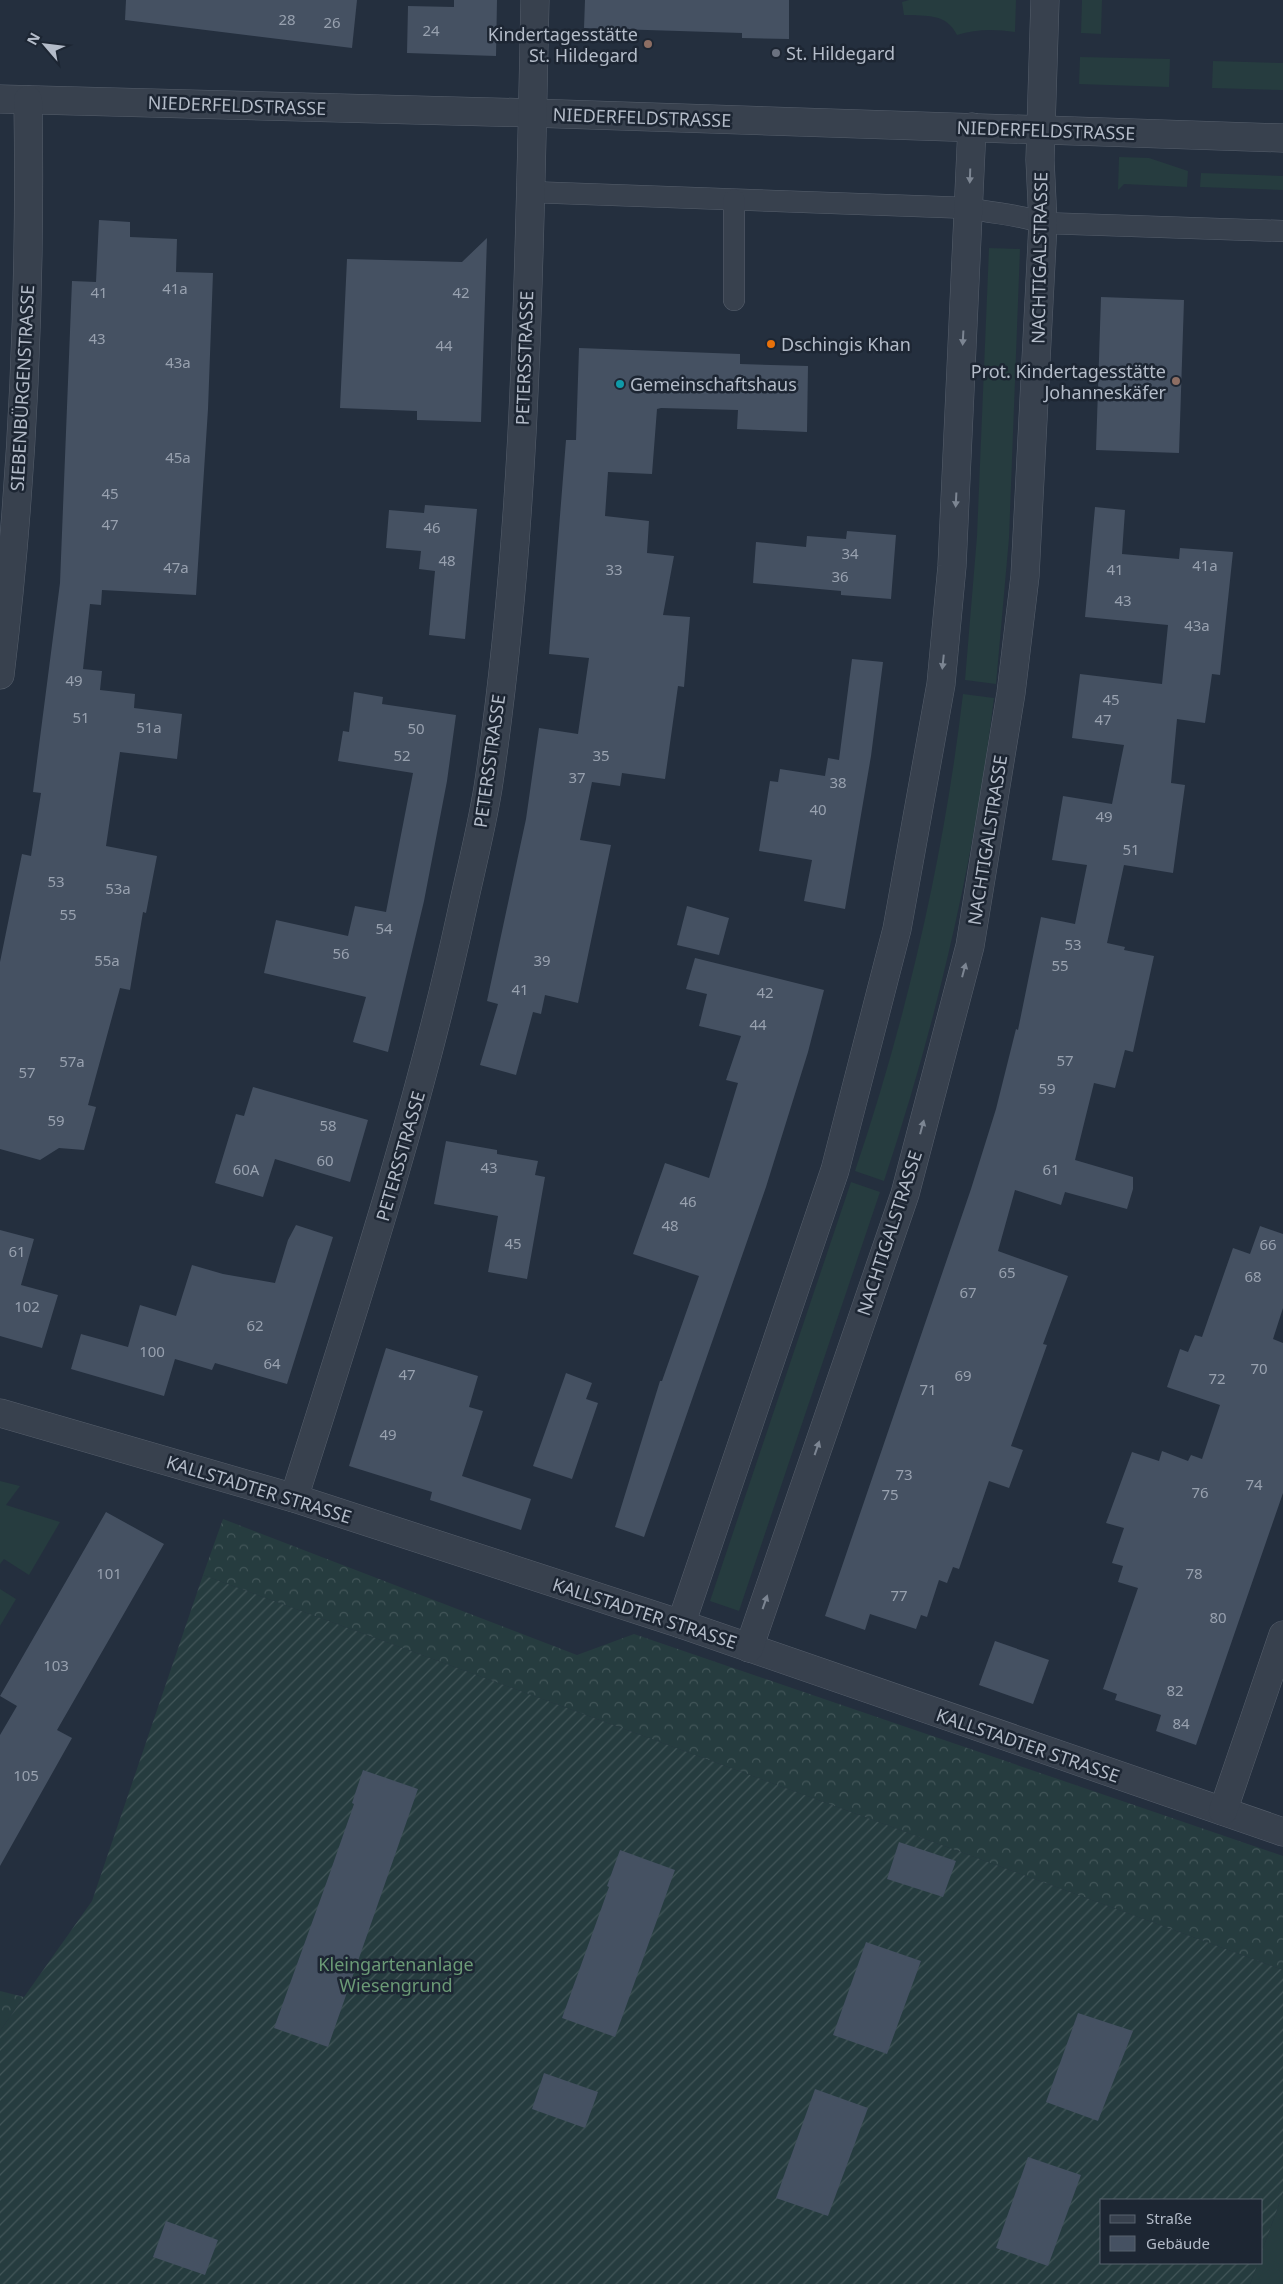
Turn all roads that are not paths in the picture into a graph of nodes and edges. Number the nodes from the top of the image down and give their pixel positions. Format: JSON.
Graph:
{"nodes":[{"id":1,"x":535,"y":0,"type":"edge"},
{"id":2,"x":1045,"y":0,"type":"edge"},
{"id":3,"x":0,"y":99,"type":"edge"},
{"id":4,"x":28,"y":100,"type":"junction"},
{"id":5,"x":532,"y":113,"type":"junction"},
{"id":6,"x":972,"y":127,"type":"junction"},
{"id":7,"x":1042,"y":131,"type":"junction"},
{"id":8,"x":1283,"y":138,"type":"edge"},
{"id":9,"x":530,"y":192,"type":"junction"},
{"id":10,"x":734,"y":200,"type":"junction"},
{"id":11,"x":969,"y":208,"type":"junction"},
{"id":12,"x":1043,"y":223,"type":"junction"},
{"id":13,"x":1283,"y":231,"type":"edge"},
{"id":14,"x":734,"y":300,"type":"dead end"},
{"id":15,"x":0,"y":675,"type":"edge"},
{"id":16,"x":0,"y":1413,"type":"edge"},
{"id":17,"x":294,"y":1498,"type":"junction"},
{"id":18,"x":681,"y":1624,"type":"junction"},
{"id":19,"x":1283,"y":1635,"type":"edge"},
{"id":20,"x":749,"y":1648,"type":"junction"},
{"id":21,"x":1223,"y":1812,"type":"junction"},
{"id":22,"x":1283,"y":1832,"type":"edge"}],
"edges":[{"from":1,"to":5,"type":"street","name":"PETERSSTRASSE"},
{"from":2,"to":7,"type":"street","name":"NACHTIGALSTRASSE"},
{"from":3,"to":4,"type":"street","name":"NIEDERFELDSTRASSE"},
{"from":4,"to":5,"type":"street","name":"NIEDERFELDSTRASSE"},
{"from":4,"to":15,"type":"street","name":"SIEBENBÜRGENSTRASSE"},
{"from":5,"to":6,"type":"street","name":"NIEDERFELDSTRASSE"},
{"from":5,"to":9,"type":"street","name":"PETERSSTRASSE"},
{"from":6,"to":7,"type":"street","name":"NIEDERFELDSTRASSE"},
{"from":6,"to":11,"type":"street","one_way":true},
{"from":7,"to":8,"type":"street","name":"NIEDERFELDSTRASSE"},
{"from":7,"to":12,"type":"street","name":"NACHTIGALSTRASSE"},
{"from":9,"to":10,"type":"lane"},
{"from":9,"to":17,"type":"street","name":"PETERSSTRASSE"},
{"from":10,"to":11,"type":"lane"},
{"from":10,"to":14,"type":"lane"},
{"from":11,"to":12,"type":"lane"},
{"from":11,"to":18,"type":"street","one_way":true},
{"from":12,"to":13,"type":"lane"},
{"from":20,"to":12,"type":"street","name":"NACHTIGALSTRASSE","one_way":true},
{"from":16,"to":17,"type":"street","name":"KALLSTADTER STRASSE"},
{"from":17,"to":18,"type":"street","name":"KALLSTADTER STRASSE"},
{"from":18,"to":20,"type":"street","name":"KALLSTADTER STRASSE"},
{"from":19,"to":21,"type":"street"},
{"from":20,"to":21,"type":"street","name":"KALLSTADTER STRASSE"},
{"from":21,"to":22,"type":"street","name":"KALLSTADTER STRASSE"}]}
